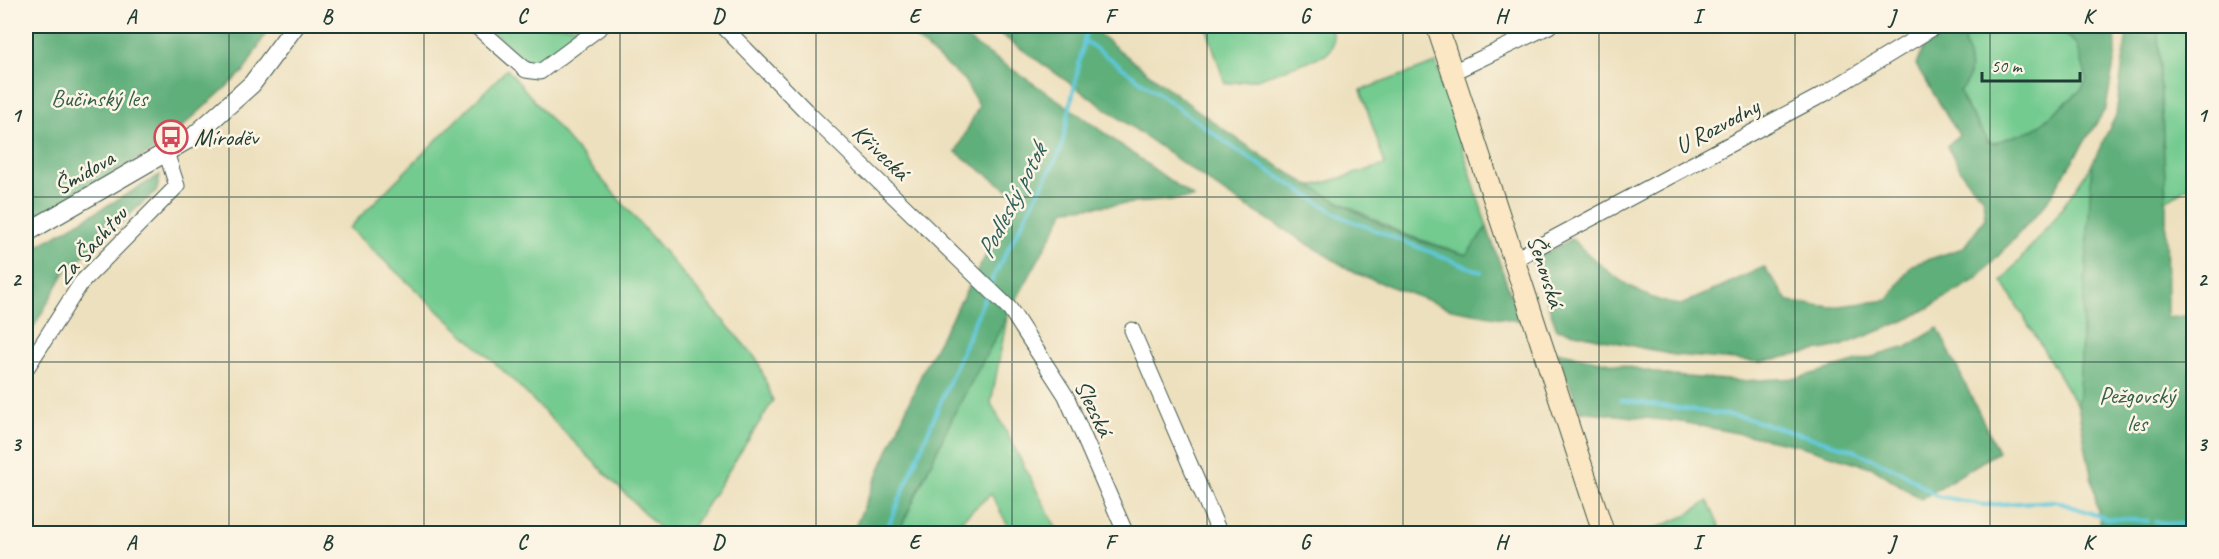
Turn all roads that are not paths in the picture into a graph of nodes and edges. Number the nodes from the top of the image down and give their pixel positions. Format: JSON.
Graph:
{"nodes":[{"id":1,"x":295,"y":26,"type":"edge"},
{"id":2,"x":476,"y":26,"type":"edge"},
{"id":3,"x":602,"y":26,"type":"edge"},
{"id":4,"x":723,"y":26,"type":"edge"},
{"id":5,"x":1437,"y":26,"type":"edge"},
{"id":6,"x":1549,"y":26,"type":"edge"},
{"id":7,"x":1936,"y":26,"type":"edge"},
{"id":8,"x":2143,"y":26,"type":"edge"},
{"id":9,"x":2154,"y":26,"type":"edge"},
{"id":10,"x":1453,"y":72,"type":"junction"},
{"id":11,"x":166,"y":152,"type":"junction"},
{"id":12,"x":26,"y":233,"type":"edge"},
{"id":13,"x":1515,"y":259,"type":"junction"},
{"id":14,"x":1010,"y":309,"type":"joint"},
{"id":15,"x":1132,"y":330,"type":"dead end"},
{"id":16,"x":26,"y":369,"type":"edge"},
{"id":17,"x":1126,"y":534,"type":"edge"},
{"id":18,"x":1220,"y":534,"type":"edge"},
{"id":19,"x":1604,"y":534,"type":"edge"}],
"edges":[{"from":1,"to":11,"type":"street","name":"Šmídova"},
{"from":2,"to":3,"type":"street"},
{"from":4,"to":14,"type":"street","name":"Křivecká"},
{"from":5,"to":10,"type":"main road","name":"Šenovská"},
{"from":6,"to":10,"type":"street"},
{"from":7,"to":13,"type":"street","name":"U Rozvodny"},
{"from":8,"to":9,"type":"street"},
{"from":10,"to":13,"type":"main road","name":"Šenovská"},
{"from":11,"to":12,"type":"street","name":"Šmídova"},
{"from":11,"to":16,"type":"street","name":"Za Šachtou"},
{"from":13,"to":19,"type":"main road","name":"Šenovská"},
{"from":14,"to":17,"type":"street","name":"Slezská"},
{"from":15,"to":18,"type":"street"}]}
